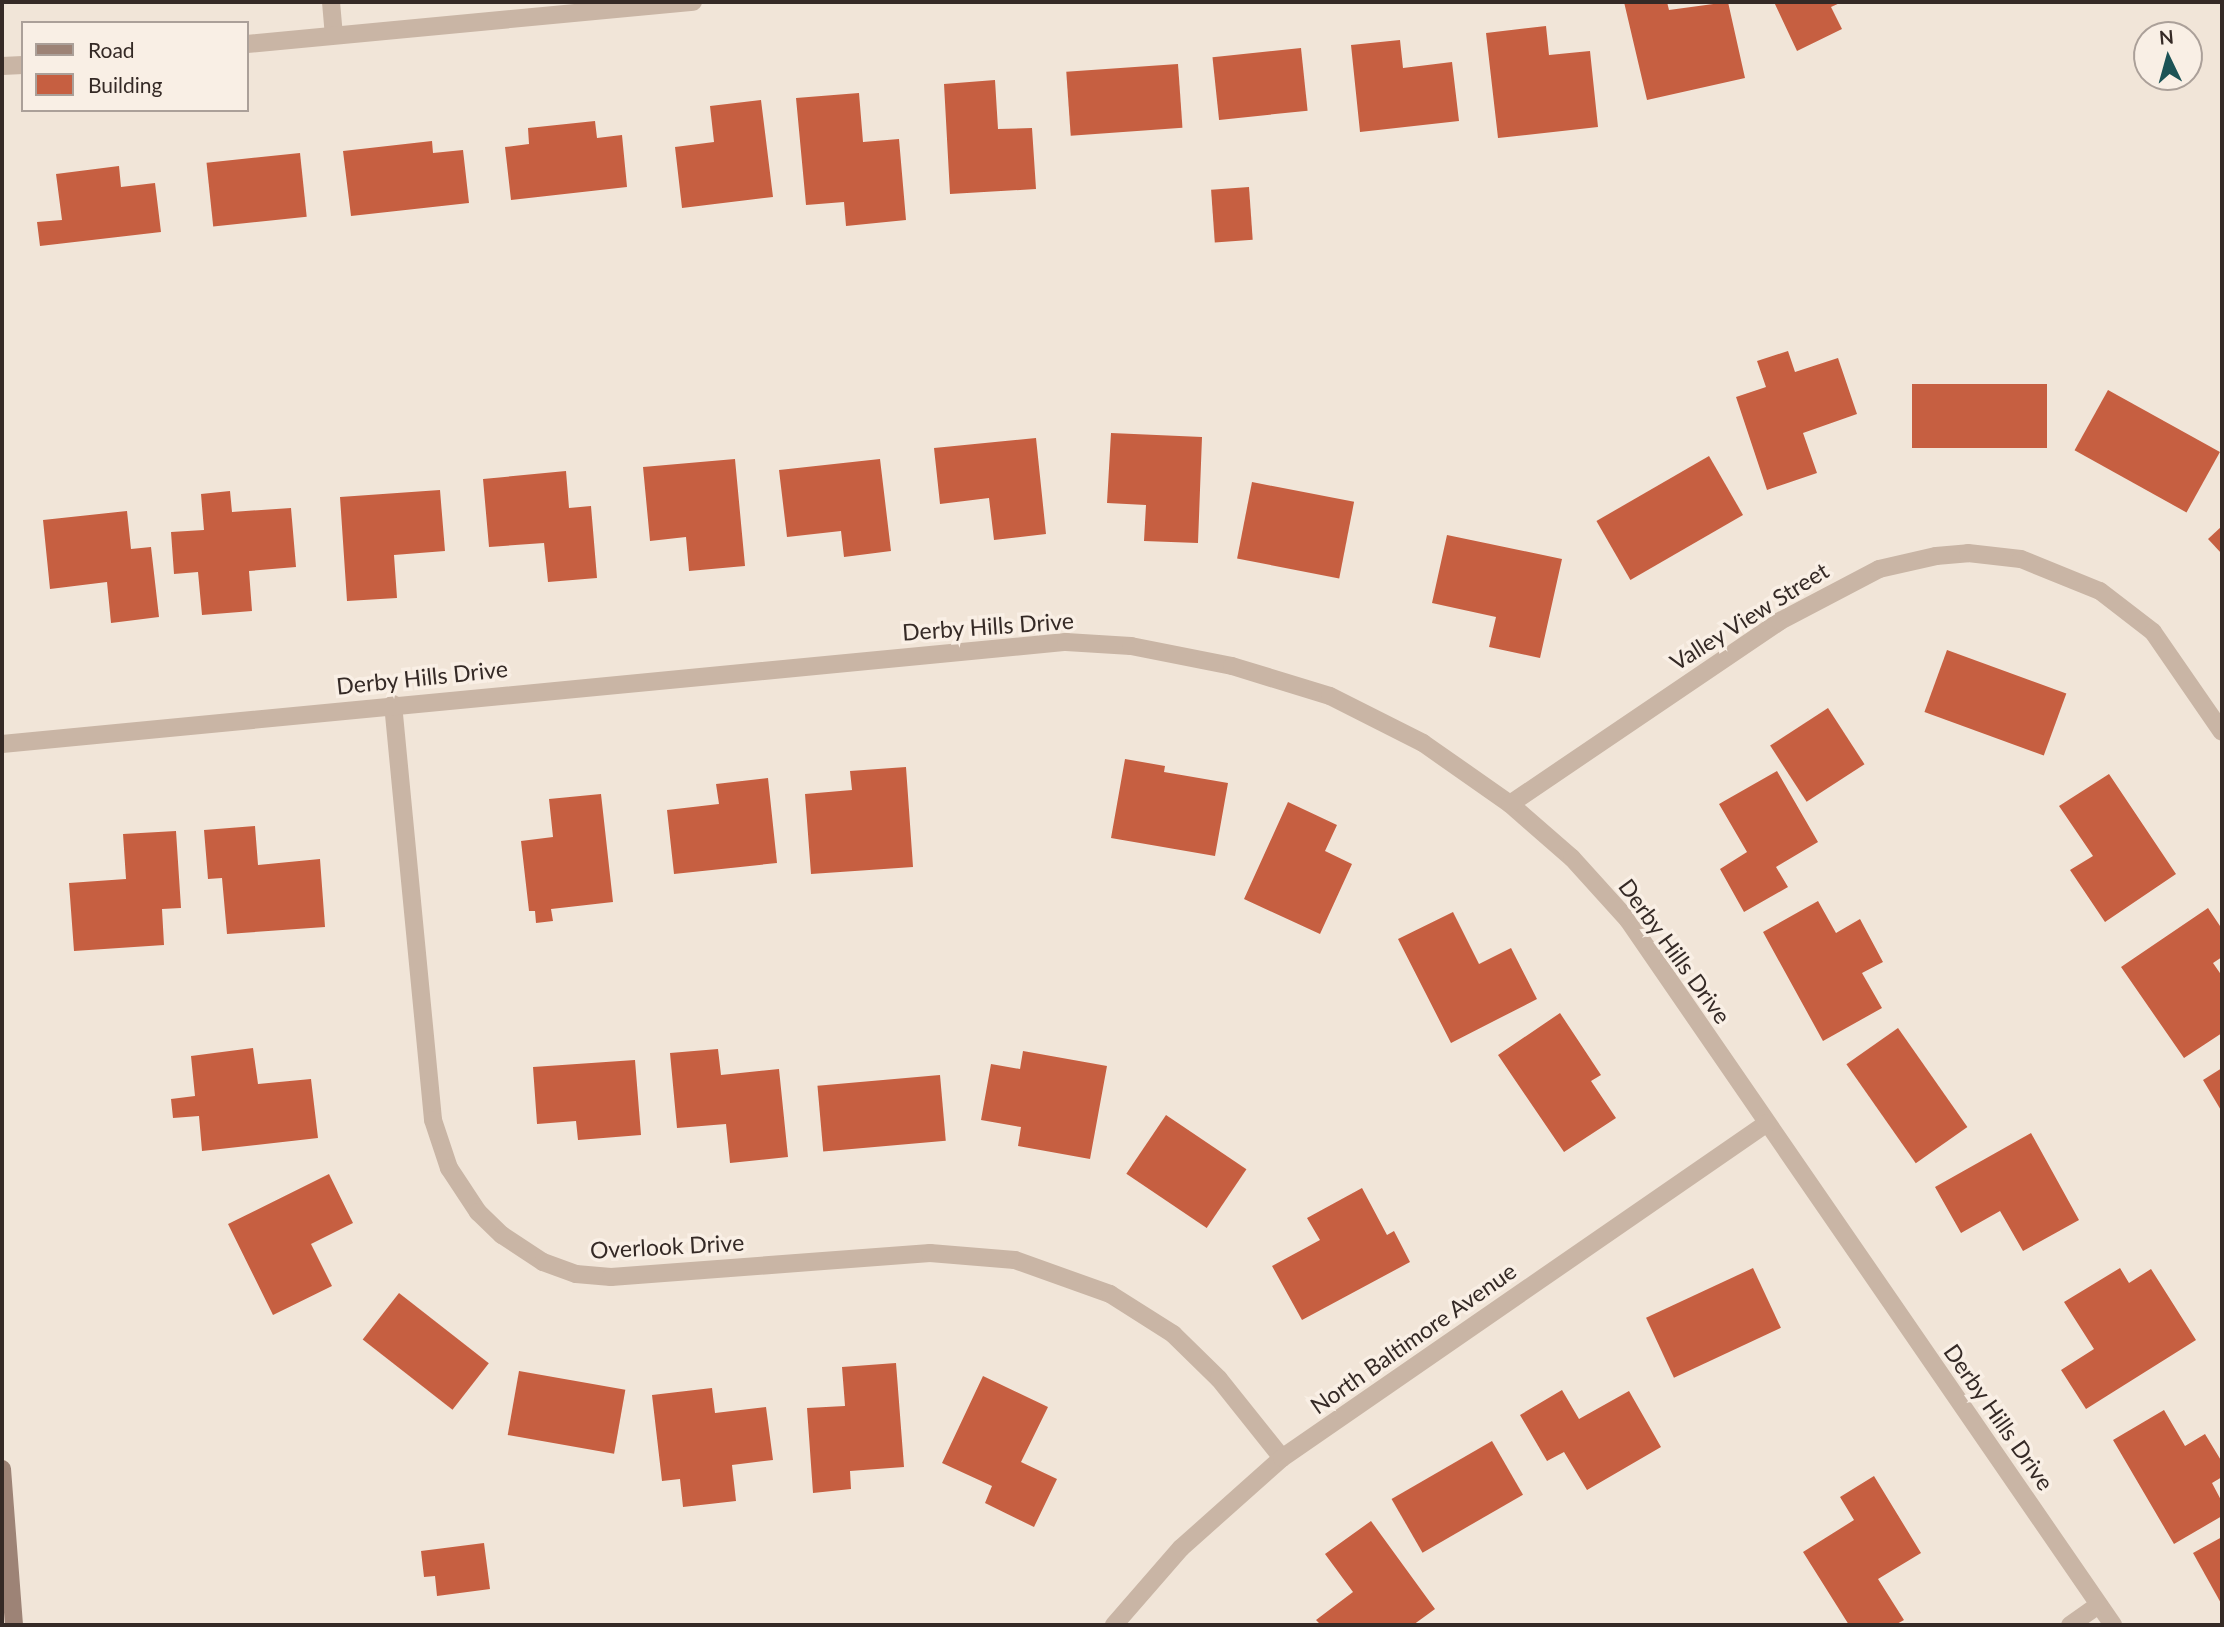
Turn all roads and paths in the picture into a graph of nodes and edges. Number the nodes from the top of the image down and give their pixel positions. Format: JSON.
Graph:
{"nodes":[{"id":1,"x":331,"y":2,"type":"edge"},
{"id":2,"x":693,"y":2,"type":"edge"},
{"id":3,"x":334,"y":35,"type":"junction"},
{"id":4,"x":248,"y":44,"type":"edge"},
{"id":5,"x":21,"y":65,"type":"edge"},
{"id":6,"x":2,"y":66,"type":"edge"},
{"id":7,"x":393,"y":704,"type":"junction"},
{"id":8,"x":2222,"y":732,"type":"edge"},
{"id":9,"x":2,"y":744,"type":"edge"},
{"id":10,"x":1510,"y":804,"type":"junction"},
{"id":11,"x":1767,"y":1123,"type":"junction"},
{"id":12,"x":1282,"y":1458,"type":"junction"},
{"id":13,"x":2,"y":1469,"type":"edge"},
{"id":14,"x":2099,"y":1605,"type":"junction"},
{"id":15,"x":14,"y":1625,"type":"edge"},
{"id":16,"x":1114,"y":1625,"type":"edge"},
{"id":17,"x":2070,"y":1625,"type":"edge"},
{"id":18,"x":2113,"y":1625,"type":"edge"}],
"edges":[{"from":1,"to":3,"type":"street"},
{"from":2,"to":3,"type":"street"},
{"from":3,"to":4,"type":"street"},
{"from":5,"to":6,"type":"street"},
{"from":7,"to":9,"type":"street","name":"Derby Hills Drive"},
{"from":7,"to":10,"type":"street","name":"Derby Hills Drive"},
{"from":7,"to":12,"type":"street","name":"Overlook Drive"},
{"from":8,"to":10,"type":"street","name":"Valley View Street"},
{"from":10,"to":11,"type":"street","name":"Derby Hills Drive"},
{"from":11,"to":12,"type":"street","name":"North Baltimore Avenue"},
{"from":11,"to":14,"type":"street","name":"Derby Hills Drive"},
{"from":12,"to":16,"type":"street","name":"North Baltimore Avenue"},
{"from":13,"to":15,"type":"main road"},
{"from":14,"to":17,"type":"street"},
{"from":14,"to":18,"type":"street","name":"Derby Hills Drive"}]}
